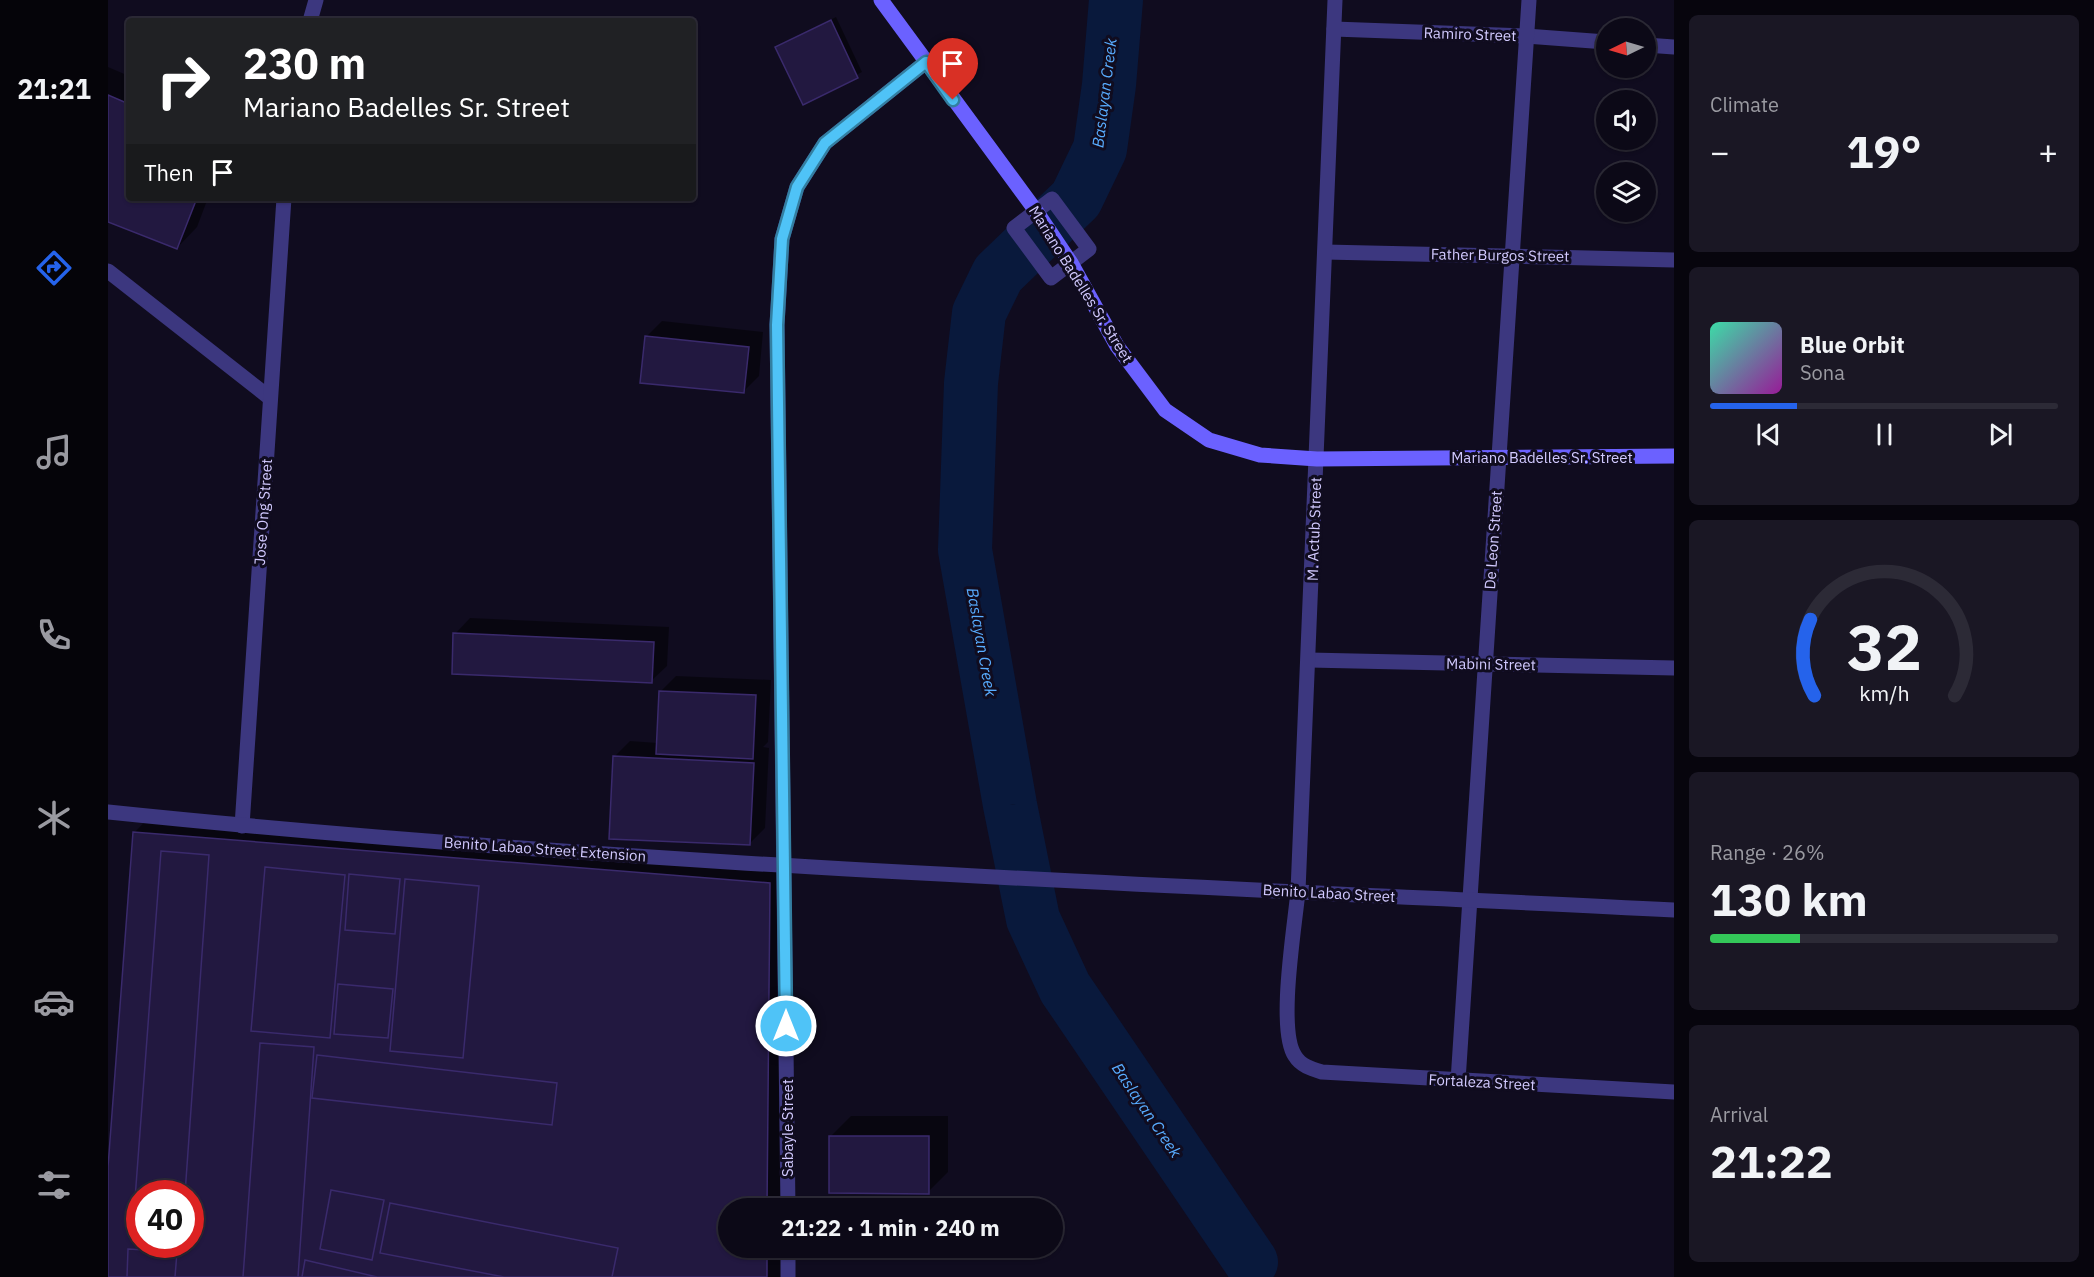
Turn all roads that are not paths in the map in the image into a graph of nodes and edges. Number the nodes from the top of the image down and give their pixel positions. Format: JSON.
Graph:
{"nodes":[{"id":1,"x":316,"y":0,"type":"edge"},
{"id":2,"x":881,"y":0,"type":"edge"},
{"id":3,"x":1335,"y":0,"type":"edge"},
{"id":4,"x":1529,"y":0,"type":"edge"},
{"id":5,"x":311,"y":18,"type":"edge"},
{"id":6,"x":1334,"y":29,"type":"junction"},
{"id":7,"x":1526,"y":36,"type":"junction"},
{"id":8,"x":1596,"y":41,"type":"edge"},
{"id":9,"x":1656,"y":46,"type":"edge"},
{"id":10,"x":1674,"y":47,"type":"edge"},
{"id":11,"x":926,"y":62,"type":"junction"},
{"id":12,"x":284,"y":201,"type":"edge"},
{"id":13,"x":1036,"y":211,"type":"junction"},
{"id":14,"x":1325,"y":252,"type":"junction"},
{"id":15,"x":1512,"y":255,"type":"junction"},
{"id":16,"x":1674,"y":260,"type":"edge"},
{"id":17,"x":1071,"y":263,"type":"junction"},
{"id":18,"x":108,"y":271,"type":"edge"},
{"id":19,"x":270,"y":398,"type":"junction"},
{"id":20,"x":1674,"y":456,"type":"edge"},
{"id":21,"x":1499,"y":458,"type":"junction"},
{"id":22,"x":1317,"y":459,"type":"junction"},
{"id":23,"x":1308,"y":660,"type":"junction"},
{"id":24,"x":1485,"y":663,"type":"junction"},
{"id":25,"x":1674,"y":668,"type":"edge"},
{"id":26,"x":108,"y":812,"type":"edge"},
{"id":27,"x":242,"y":826,"type":"junction"},
{"id":28,"x":785,"y":866,"type":"junction"},
{"id":29,"x":983,"y":877,"type":"joint"},
{"id":30,"x":1299,"y":891,"type":"junction"},
{"id":31,"x":1470,"y":900,"type":"junction"},
{"id":32,"x":1674,"y":910,"type":"edge"},
{"id":33,"x":1294,"y":1056,"type":"joint"},
{"id":34,"x":1458,"y":1080,"type":"junction"},
{"id":35,"x":1674,"y":1092,"type":"edge"},
{"id":36,"x":788,"y":1198,"type":"edge"},
{"id":37,"x":788,"y":1258,"type":"edge"},
{"id":38,"x":788,"y":1277,"type":"edge"}],
"edges":[{"from":1,"to":5,"type":"street"},
{"from":2,"to":11,"type":"main road","name":"Mariano Badelles Sr. Street"},
{"from":3,"to":6,"type":"street","name":"M. Actub Street"},
{"from":4,"to":7,"type":"street","name":"De Leon Street"},
{"from":6,"to":7,"type":"street","name":"Ramiro Street"},
{"from":6,"to":14,"type":"street","name":"M. Actub Street"},
{"from":7,"to":8,"type":"street","name":"Ramiro Street"},
{"from":7,"to":15,"type":"street","name":"De Leon Street"},
{"from":9,"to":10,"type":"street"},
{"from":11,"to":13,"type":"main road","name":"Mariano Badelles Sr. Street"},
{"from":11,"to":28,"type":"street","name":"Sabayle Street"},
{"from":12,"to":19,"type":"street","name":"Jose Ong Street"},
{"from":13,"to":17,"type":"main road","name":"Mariano Badelles Sr. Street"},
{"from":13,"to":17,"type":"street"},
{"from":13,"to":17,"type":"street"},
{"from":14,"to":15,"type":"street","name":"Father Burgos Street"},
{"from":14,"to":22,"type":"street","name":"M. Actub Street"},
{"from":15,"to":16,"type":"street","name":"Father Burgos Street"},
{"from":15,"to":21,"type":"street","name":"De Leon Street"},
{"from":17,"to":22,"type":"main road","name":"Mariano Badelles Sr. Street"},
{"from":18,"to":19,"type":"street"},
{"from":19,"to":27,"type":"street","name":"Jose Ong Street"},
{"from":20,"to":21,"type":"main road","name":"Mariano Badelles Sr. Street"},
{"from":21,"to":22,"type":"main road","name":"Mariano Badelles Sr. Street"},
{"from":21,"to":24,"type":"street","name":"De Leon Street"},
{"from":22,"to":23,"type":"street","name":"M. Actub Street"},
{"from":23,"to":24,"type":"street","name":"Mabini Street"},
{"from":23,"to":30,"type":"street","name":"M. Actub Street"},
{"from":24,"to":25,"type":"street","name":"Mabini Street"},
{"from":24,"to":31,"type":"street","name":"De Leon Street"},
{"from":26,"to":27,"type":"street","name":"Benito Labao Street Extension"},
{"from":27,"to":28,"type":"street","name":"Benito Labao Street Extension"},
{"from":28,"to":29,"type":"street","name":"Benito Labao Street Extension"},
{"from":28,"to":36,"type":"street","name":"Sabayle Street"},
{"from":29,"to":30,"type":"street","name":"Benito Labao Street"},
{"from":30,"to":31,"type":"street","name":"Benito Labao Street"},
{"from":30,"to":33,"type":"street","name":"M. Actub Street"},
{"from":31,"to":32,"type":"street","name":"Benito Labao Street"},
{"from":31,"to":34,"type":"street","name":"De Leon Street"},
{"from":33,"to":34,"type":"street","name":"Fortaleza Street"},
{"from":34,"to":35,"type":"street","name":"Fortaleza Street"},
{"from":37,"to":38,"type":"street"}]}
